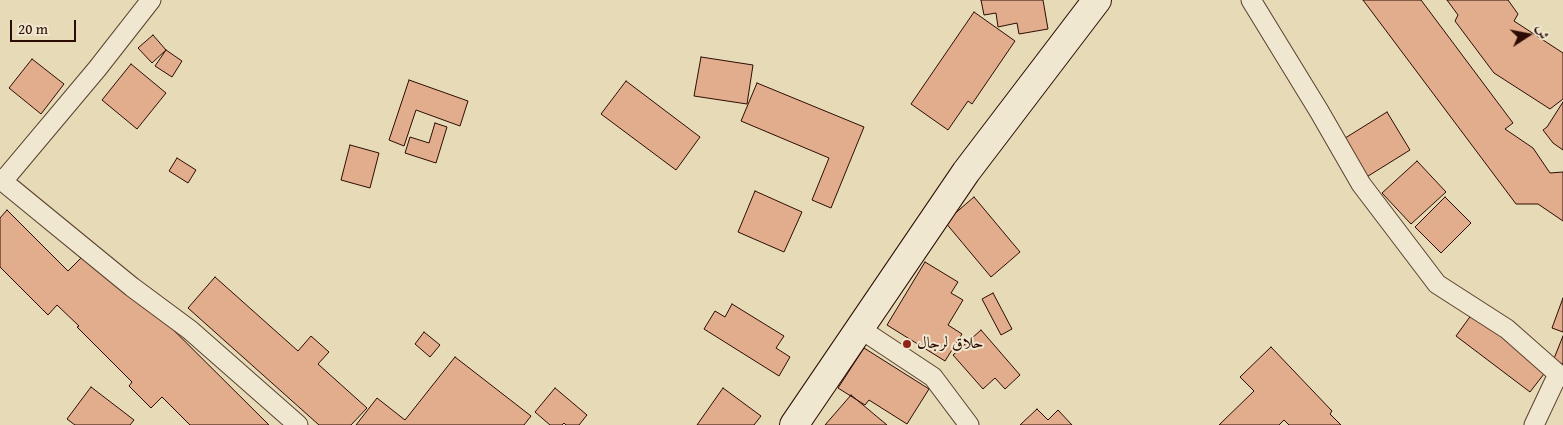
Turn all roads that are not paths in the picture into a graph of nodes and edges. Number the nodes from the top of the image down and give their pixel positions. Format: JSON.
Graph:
{"nodes":[{"id":1,"x":151,"y":0,"type":"edge"},
{"id":2,"x":1097,"y":0,"type":"edge"},
{"id":3,"x":1251,"y":0,"type":"edge"},
{"id":4,"x":1,"y":180,"type":"edge"},
{"id":5,"x":860,"y":328,"type":"junction"},
{"id":6,"x":1560,"y":376,"type":"edge"},
{"id":7,"x":298,"y":425,"type":"edge"},
{"id":8,"x":794,"y":425,"type":"edge"},
{"id":9,"x":969,"y":425,"type":"edge"},
{"id":10,"x":1534,"y":425,"type":"edge"}],
"edges":[{"from":1,"to":4,"type":"street"},
{"from":2,"to":5,"type":"main road"},
{"from":3,"to":6,"type":"street"},
{"from":4,"to":7,"type":"street"},
{"from":5,"to":8,"type":"main road"},
{"from":5,"to":9,"type":"street"},
{"from":6,"to":10,"type":"street"}]}
